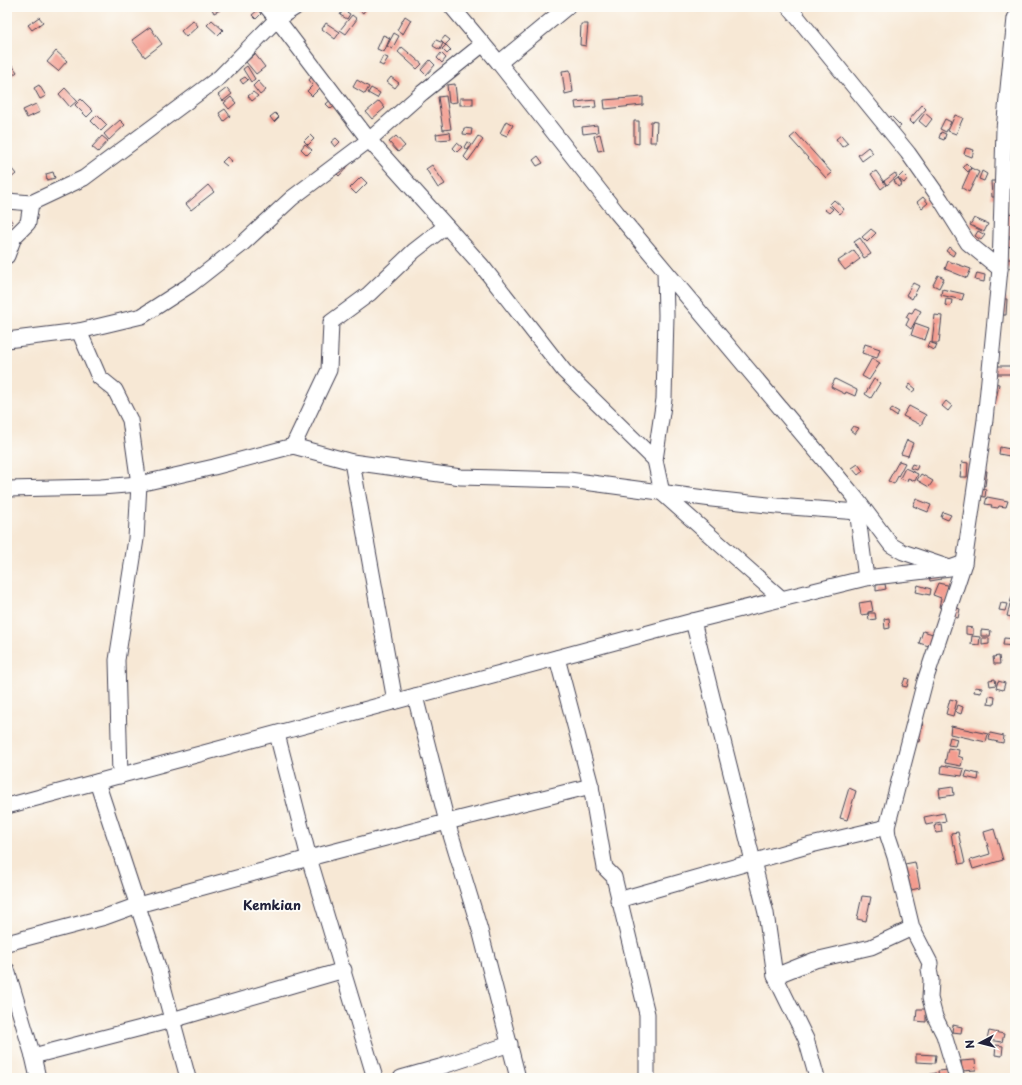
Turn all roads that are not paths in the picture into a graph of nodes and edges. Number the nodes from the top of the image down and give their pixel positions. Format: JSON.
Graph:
{"nodes":[{"id":1,"x":267,"y":7,"type":"edge"},
{"id":2,"x":296,"y":7,"type":"edge"},
{"id":3,"x":452,"y":7,"type":"edge"},
{"id":4,"x":568,"y":7,"type":"edge"},
{"id":5,"x":788,"y":7,"type":"edge"},
{"id":6,"x":1015,"y":18,"type":"edge"},
{"id":7,"x":278,"y":19,"type":"junction"},
{"id":8,"x":483,"y":44,"type":"junction"},
{"id":9,"x":500,"y":63,"type":"junction"},
{"id":10,"x":369,"y":140,"type":"junction"},
{"id":11,"x":7,"y":201,"type":"edge"},
{"id":12,"x":31,"y":203,"type":"junction"},
{"id":13,"x":446,"y":226,"type":"junction"},
{"id":14,"x":7,"y":256,"type":"edge"},
{"id":15,"x":1000,"y":269,"type":"junction"},
{"id":16,"x":665,"y":271,"type":"junction"},
{"id":17,"x":79,"y":331,"type":"junction"},
{"id":18,"x":7,"y":340,"type":"edge"},
{"id":19,"x":7,"y":346,"type":"edge"},
{"id":20,"x":293,"y":446,"type":"junction"},
{"id":21,"x":655,"y":460,"type":"junction"},
{"id":22,"x":352,"y":462,"type":"junction"},
{"id":23,"x":139,"y":484,"type":"junction"},
{"id":24,"x":7,"y":489,"type":"edge"},
{"id":25,"x":662,"y":493,"type":"junction"},
{"id":26,"x":855,"y":497,"type":"junction"},
{"id":27,"x":858,"y":512,"type":"junction"},
{"id":28,"x":957,"y":565,"type":"junction"},
{"id":29,"x":866,"y":578,"type":"junction"},
{"id":30,"x":782,"y":600,"type":"junction"},
{"id":31,"x":693,"y":621,"type":"junction"},
{"id":32,"x":557,"y":658,"type":"junction"},
{"id":33,"x":415,"y":696,"type":"junction"},
{"id":34,"x":395,"y":701,"type":"junction"},
{"id":35,"x":277,"y":734,"type":"junction"},
{"id":36,"x":120,"y":776,"type":"junction"},
{"id":37,"x":97,"y":782,"type":"junction"},
{"id":38,"x":591,"y":786,"type":"junction"},
{"id":39,"x":7,"y":806,"type":"edge"},
{"id":40,"x":447,"y":822,"type":"junction"},
{"id":41,"x":887,"y":827,"type":"junction"},
{"id":42,"x":309,"y":858,"type":"junction"},
{"id":43,"x":752,"y":862,"type":"junction"},
{"id":44,"x":618,"y":900,"type":"junction"},
{"id":45,"x":138,"y":905,"type":"junction"},
{"id":46,"x":912,"y":928,"type":"junction"},
{"id":47,"x":7,"y":943,"type":"edge"},
{"id":48,"x":7,"y":970,"type":"edge"},
{"id":49,"x":344,"y":970,"type":"junction"},
{"id":50,"x":776,"y":976,"type":"junction"},
{"id":51,"x":172,"y":1020,"type":"junction"},
{"id":52,"x":510,"y":1044,"type":"junction"},
{"id":53,"x":33,"y":1056,"type":"junction"},
{"id":54,"x":38,"y":1078,"type":"edge"},
{"id":55,"x":188,"y":1078,"type":"edge"},
{"id":56,"x":376,"y":1078,"type":"edge"},
{"id":57,"x":401,"y":1078,"type":"edge"},
{"id":58,"x":518,"y":1078,"type":"edge"},
{"id":59,"x":647,"y":1078,"type":"edge"},
{"id":60,"x":817,"y":1078,"type":"edge"},
{"id":61,"x":957,"y":1078,"type":"edge"}],
"edges":[{"from":1,"to":7,"type":"street"},
{"from":2,"to":7,"type":"street"},
{"from":3,"to":8,"type":"street"},
{"from":4,"to":9,"type":"street"},
{"from":5,"to":15,"type":"street"},
{"from":6,"to":15,"type":"street"},
{"from":7,"to":10,"type":"street"},
{"from":7,"to":12,"type":"street"},
{"from":8,"to":9,"type":"street"},
{"from":8,"to":10,"type":"street"},
{"from":9,"to":16,"type":"street"},
{"from":10,"to":13,"type":"street"},
{"from":10,"to":17,"type":"street"},
{"from":11,"to":12,"type":"street"},
{"from":12,"to":14,"type":"street"},
{"from":13,"to":20,"type":"street"},
{"from":13,"to":21,"type":"street"},
{"from":15,"to":28,"type":"street"},
{"from":16,"to":21,"type":"street"},
{"from":16,"to":26,"type":"street"},
{"from":17,"to":18,"type":"street"},
{"from":17,"to":23,"type":"street"},
{"from":18,"to":19,"type":"street"},
{"from":20,"to":22,"type":"street"},
{"from":20,"to":23,"type":"street"},
{"from":21,"to":25,"type":"street"},
{"from":22,"to":25,"type":"street"},
{"from":22,"to":34,"type":"street"},
{"from":23,"to":24,"type":"street"},
{"from":23,"to":36,"type":"street"},
{"from":25,"to":27,"type":"street"},
{"from":25,"to":30,"type":"street"},
{"from":26,"to":27,"type":"street"},
{"from":26,"to":28,"type":"street"},
{"from":27,"to":29,"type":"street"},
{"from":28,"to":29,"type":"street"},
{"from":28,"to":41,"type":"street"},
{"from":29,"to":30,"type":"street"},
{"from":30,"to":31,"type":"street"},
{"from":31,"to":32,"type":"street"},
{"from":31,"to":43,"type":"street"},
{"from":32,"to":33,"type":"street"},
{"from":32,"to":38,"type":"street"},
{"from":33,"to":34,"type":"street"},
{"from":33,"to":40,"type":"street"},
{"from":34,"to":35,"type":"street"},
{"from":35,"to":36,"type":"street"},
{"from":35,"to":42,"type":"street"},
{"from":36,"to":37,"type":"street"},
{"from":37,"to":39,"type":"street"},
{"from":37,"to":45,"type":"street"},
{"from":38,"to":40,"type":"street"},
{"from":38,"to":44,"type":"street"},
{"from":40,"to":42,"type":"street"},
{"from":40,"to":52,"type":"street"},
{"from":41,"to":43,"type":"street"},
{"from":41,"to":46,"type":"street"},
{"from":42,"to":45,"type":"street"},
{"from":42,"to":49,"type":"street"},
{"from":43,"to":44,"type":"street"},
{"from":43,"to":50,"type":"street"},
{"from":44,"to":59,"type":"street"},
{"from":45,"to":47,"type":"street"},
{"from":45,"to":51,"type":"street"},
{"from":46,"to":50,"type":"street"},
{"from":46,"to":61,"type":"street"},
{"from":48,"to":53,"type":"street"},
{"from":49,"to":51,"type":"street"},
{"from":49,"to":56,"type":"street"},
{"from":50,"to":60,"type":"street"},
{"from":51,"to":53,"type":"street"},
{"from":51,"to":55,"type":"street"},
{"from":52,"to":57,"type":"street"},
{"from":52,"to":58,"type":"street"},
{"from":53,"to":54,"type":"street"}]}
